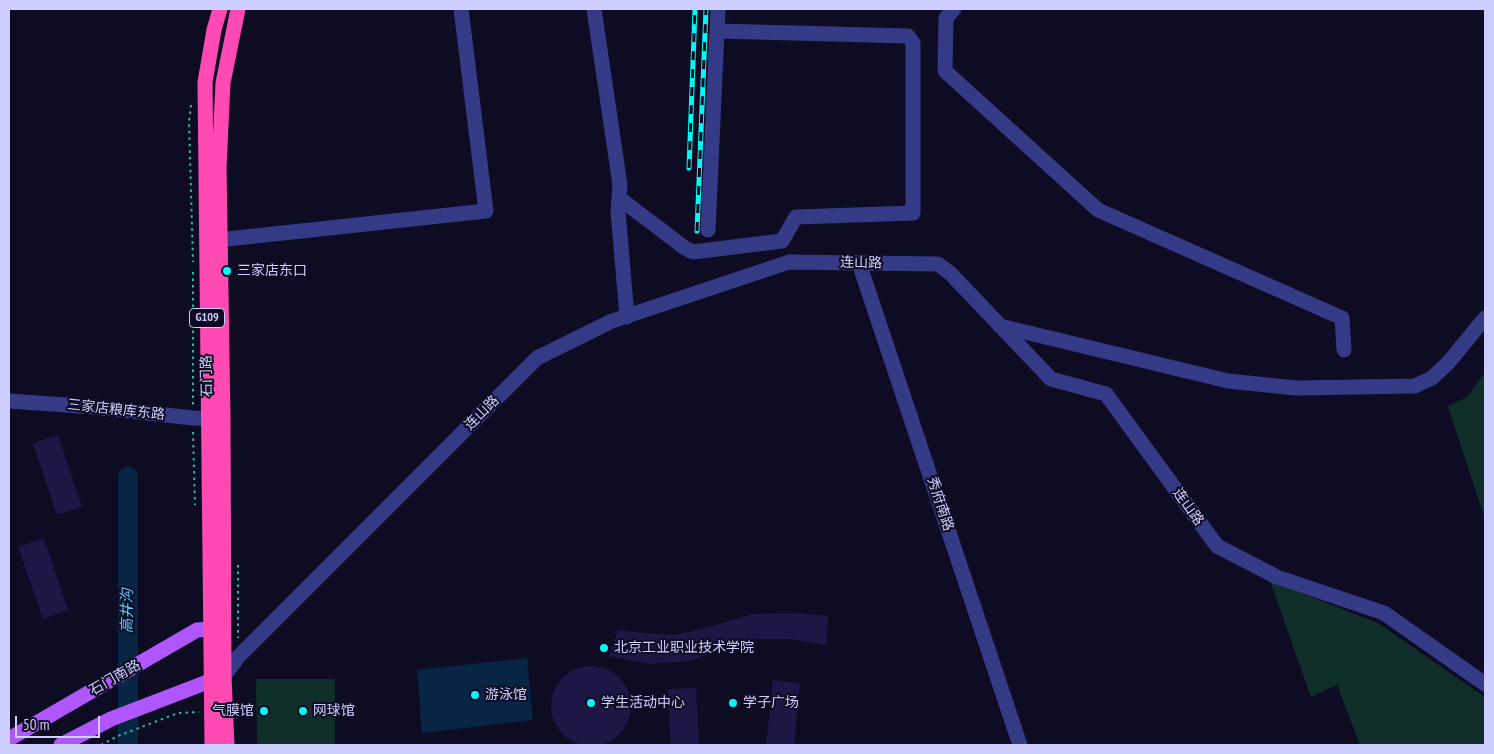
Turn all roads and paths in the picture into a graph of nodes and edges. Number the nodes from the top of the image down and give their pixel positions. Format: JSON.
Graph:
{"nodes":[{"id":1,"x":220,"y":9,"type":"edge"},
{"id":2,"x":238,"y":9,"type":"edge"},
{"id":3,"x":461,"y":9,"type":"edge"},
{"id":4,"x":594,"y":9,"type":"edge"},
{"id":5,"x":718,"y":9,"type":"edge"},
{"id":6,"x":954,"y":9,"type":"edge"},
{"id":7,"x":717,"y":31,"type":"junction"},
{"id":8,"x":619,"y":198,"type":"junction"},
{"id":9,"x":708,"y":230,"type":"dead end"},
{"id":10,"x":213,"y":241,"type":"junction"},
{"id":11,"x":782,"y":241,"type":"junction"},
{"id":12,"x":859,"y":263,"type":"junction"},
{"id":13,"x":783,"y":264,"type":"junction"},
{"id":14,"x":627,"y":316,"type":"junction"},
{"id":15,"x":1485,"y":318,"type":"edge"},
{"id":16,"x":1000,"y":326,"type":"junction"},
{"id":17,"x":1344,"y":350,"type":"dead end"},
{"id":18,"x":9,"y":401,"type":"edge"},
{"id":19,"x":216,"y":419,"type":"junction"},
{"id":20,"x":218,"y":628,"type":"junction"},
{"id":21,"x":217,"y":678,"type":"junction"},
{"id":22,"x":1485,"y":684,"type":"edge"},
{"id":23,"x":212,"y":712,"type":"junction"},
{"id":24,"x":9,"y":739,"type":"edge"},
{"id":25,"x":61,"y":745,"type":"edge"},
{"id":26,"x":101,"y":745,"type":"edge"},
{"id":27,"x":212,"y":745,"type":"edge"},
{"id":28,"x":227,"y":745,"type":"edge"},
{"id":29,"x":1020,"y":745,"type":"edge"}],
"edges":[{"from":1,"to":10,"type":"highway","name":"石门路","number":"G109"},
{"from":2,"to":10,"type":"highway","name":"石门路","number":"G109"},
{"from":3,"to":10,"type":"street"},
{"from":4,"to":8,"type":"street"},
{"from":5,"to":7,"type":"street"},
{"from":6,"to":17,"type":"street"},
{"from":7,"to":9,"type":"street"},
{"from":7,"to":11,"type":"street"},
{"from":8,"to":11,"type":"street"},
{"from":8,"to":14,"type":"street"},
{"from":10,"to":19,"type":"highway","name":"石门路","number":"G109"},
{"from":11,"to":13,"type":"street"},
{"from":12,"to":13,"type":"street","name":"连山路"},
{"from":12,"to":16,"type":"street","name":"连山路"},
{"from":12,"to":29,"type":"street","name":"秀府南路"},
{"from":13,"to":14,"type":"street","name":"连山路"},
{"from":14,"to":21,"type":"street","name":"连山路"},
{"from":15,"to":16,"type":"street"},
{"from":16,"to":22,"type":"street","name":"连山路"},
{"from":18,"to":19,"type":"street","name":"三家店粮库东路"},
{"from":19,"to":20,"type":"highway","name":"石门路","number":"G109"},
{"from":20,"to":21,"type":"highway","name":"石门路","number":"G109"},
{"from":20,"to":24,"type":"main road","name":"石门南路"},
{"from":21,"to":23,"type":"highway","name":"石门路","number":"G109"},
{"from":21,"to":25,"type":"main road"},
{"from":21,"to":28,"type":"highway","name":"石门路","number":"G109"},
{"from":23,"to":26,"type":"path"},
{"from":23,"to":27,"type":"highway","name":"石门路","number":"G109"}]}
